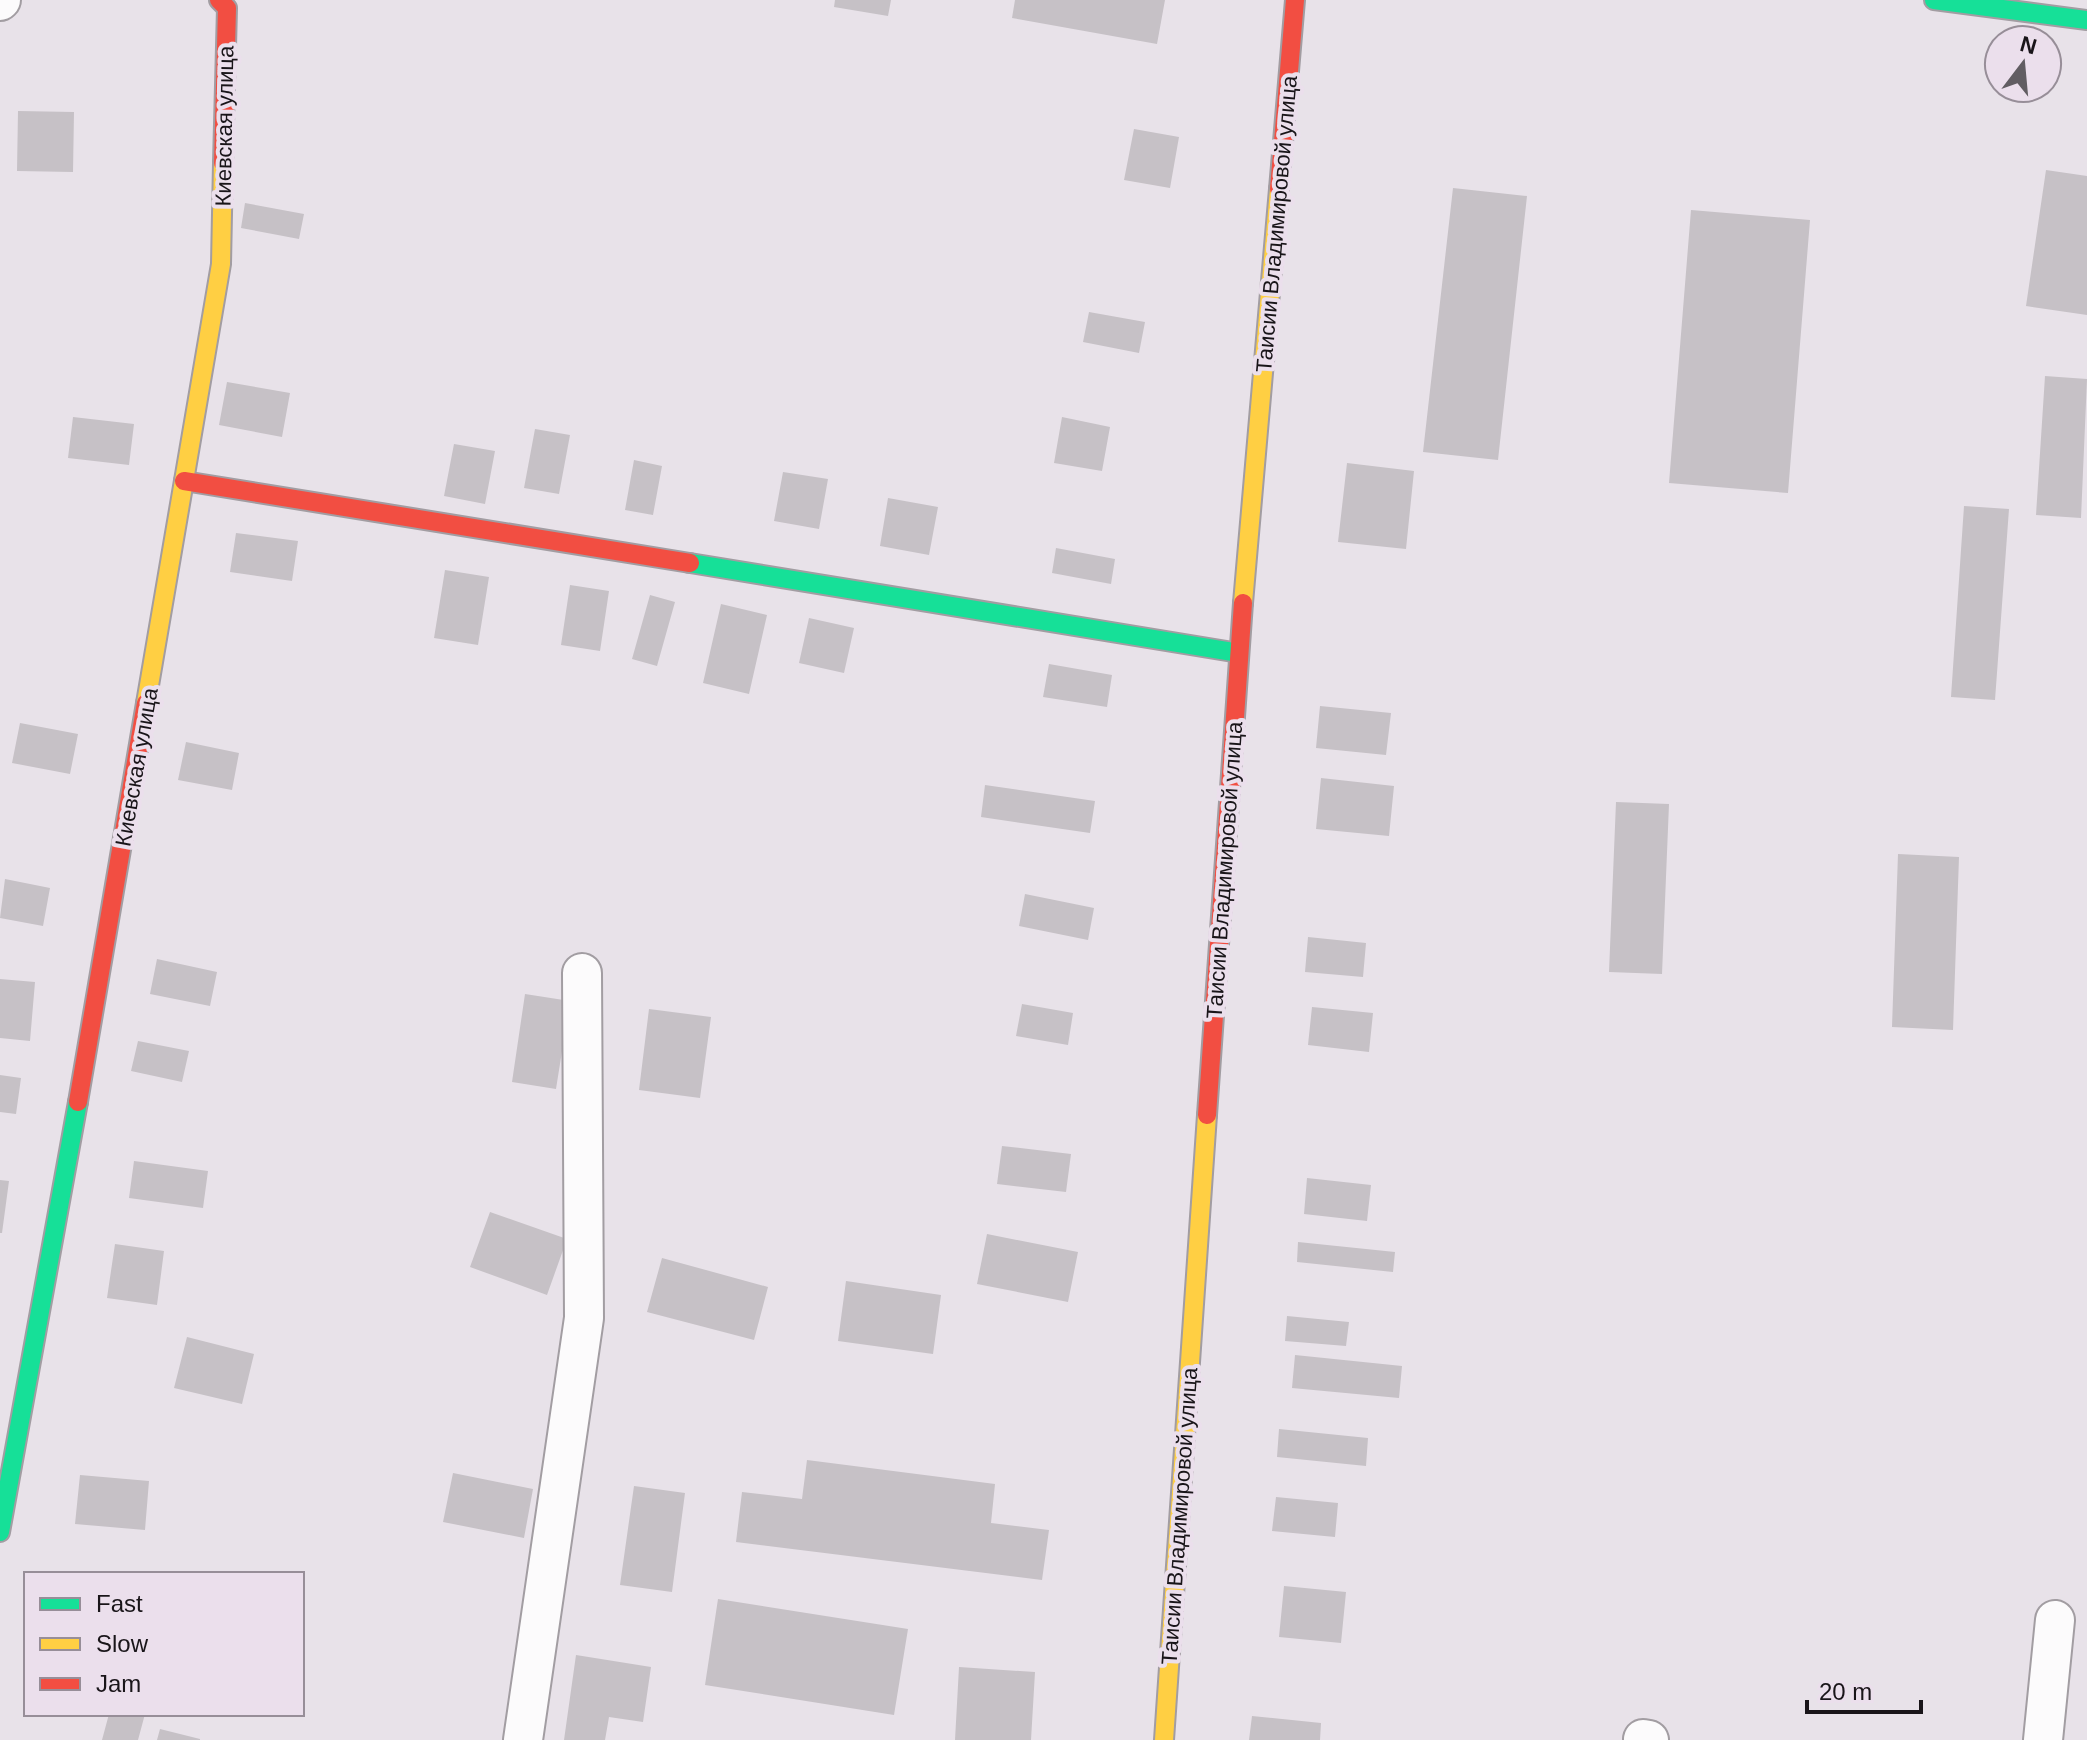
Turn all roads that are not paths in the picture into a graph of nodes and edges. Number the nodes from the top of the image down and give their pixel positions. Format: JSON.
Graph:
{"nodes":[{"id":1,"x":219,"y":0,"type":"edge"},
{"id":2,"x":1295,"y":0,"type":"edge"},
{"id":3,"x":1934,"y":0,"type":"edge"},
{"id":4,"x":2087,"y":20,"type":"edge"},
{"id":5,"x":184,"y":481,"type":"junction"},
{"id":6,"x":1239,"y":653,"type":"junction"},
{"id":7,"x":582,"y":973,"type":"dead end"},
{"id":8,"x":0,"y":1532,"type":"edge"},
{"id":9,"x":2055,"y":1620,"type":"dead end"},
{"id":10,"x":1643,"y":1739,"type":"edge"},
{"id":11,"x":523,"y":1740,"type":"edge"},
{"id":12,"x":1164,"y":1740,"type":"edge"},
{"id":13,"x":1649,"y":1740,"type":"edge"},
{"id":14,"x":2043,"y":1740,"type":"edge"}],
"edges":[{"from":1,"to":5,"type":"street","name":"Киевская улица"},
{"from":2,"to":6,"type":"street","name":"Таисии Владимировой улица"},
{"from":3,"to":4,"type":"street"},
{"from":5,"to":6,"type":"street"},
{"from":5,"to":8,"type":"street","name":"Киевская улица"},
{"from":6,"to":12,"type":"street","name":"Таисии Владимировой улица"},
{"from":7,"to":11,"type":"street"},
{"from":9,"to":14,"type":"street"},
{"from":10,"to":13,"type":"street"}]}
